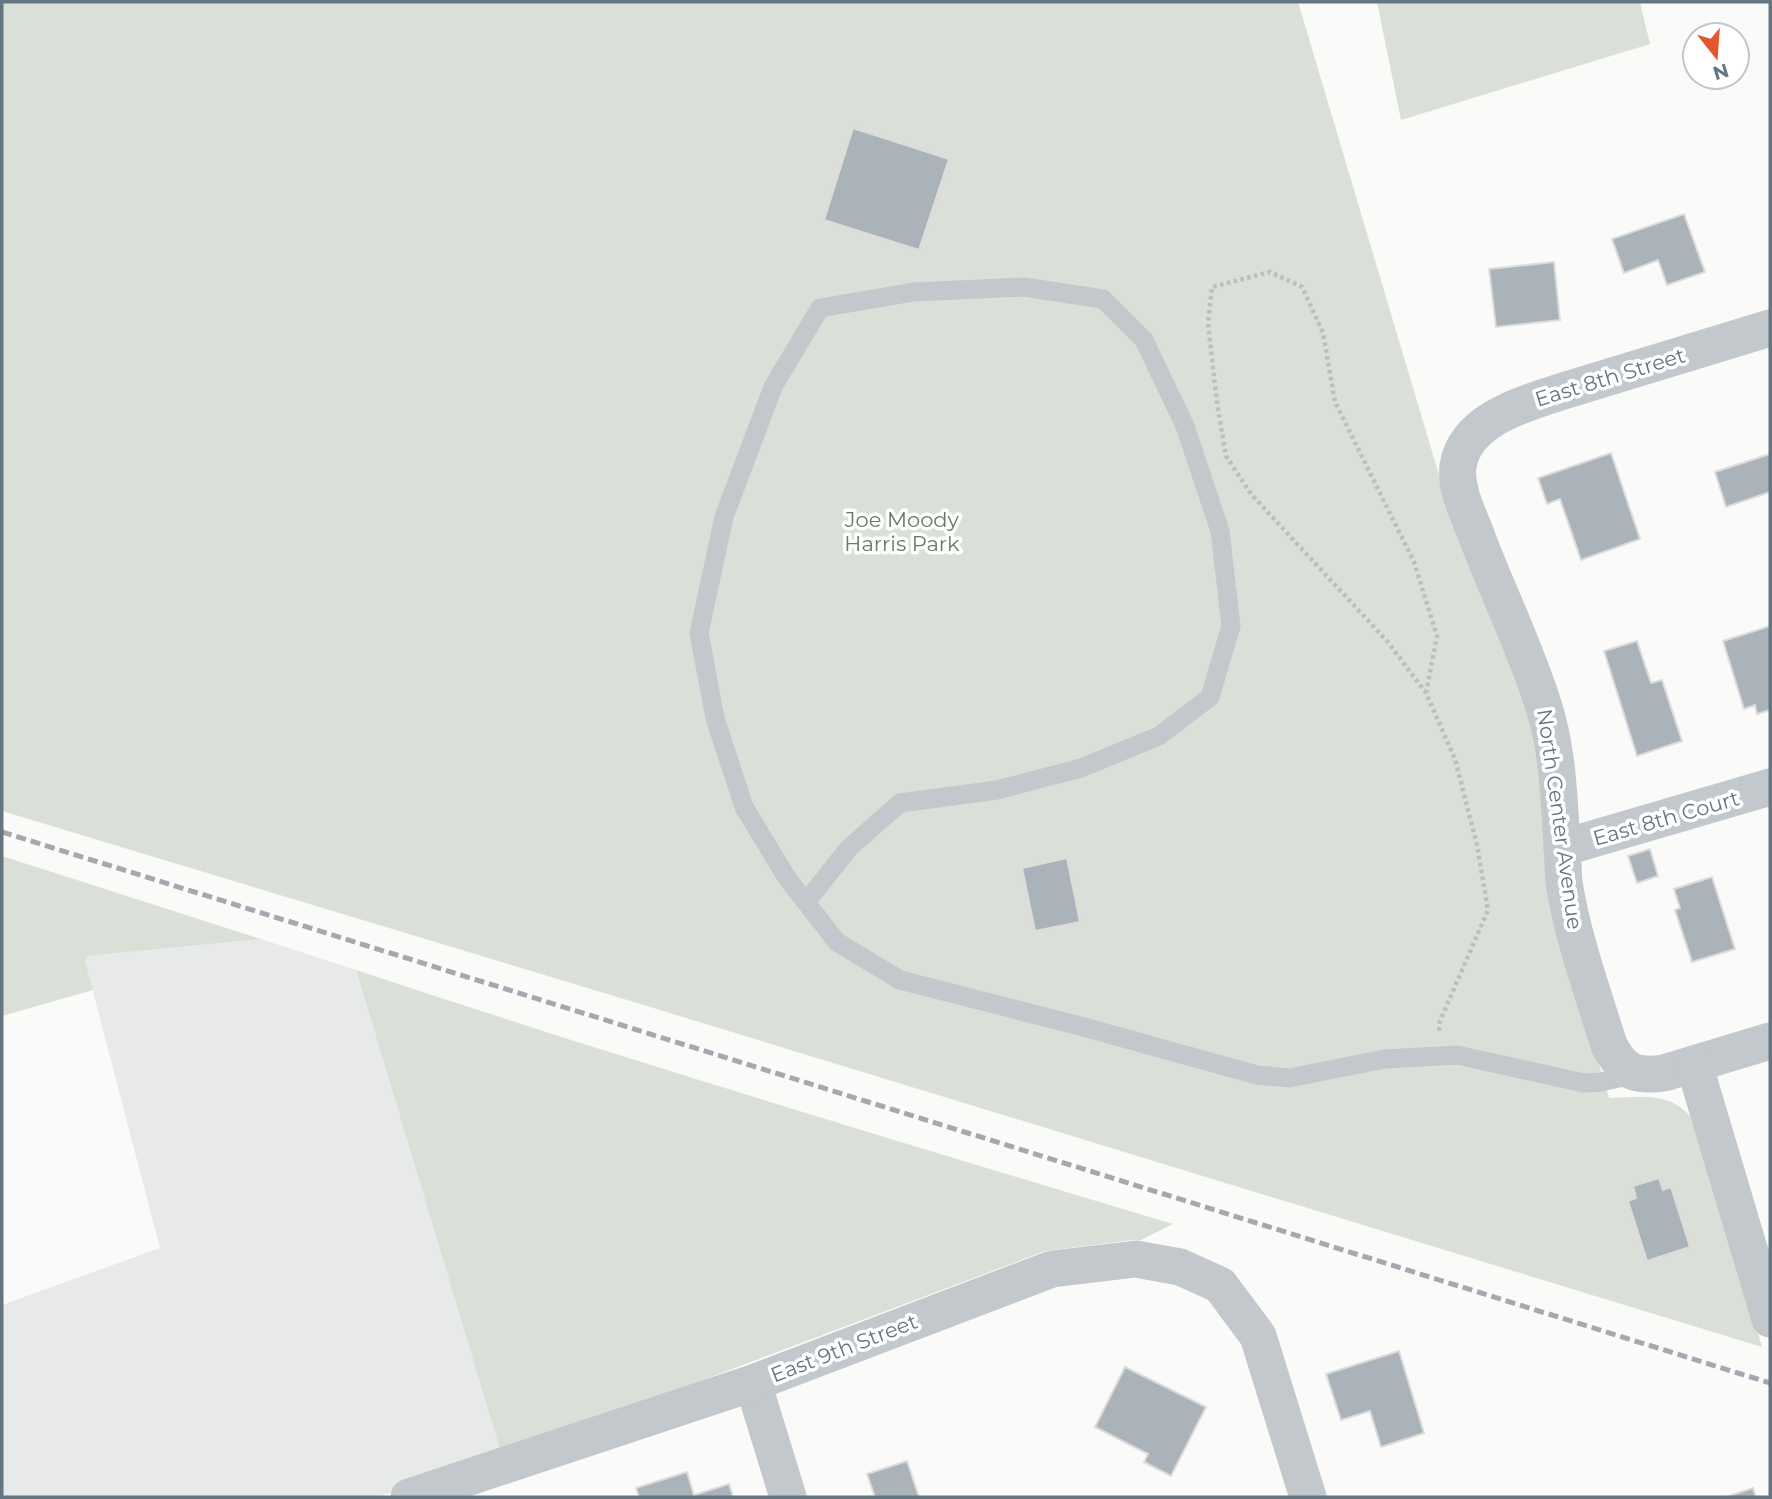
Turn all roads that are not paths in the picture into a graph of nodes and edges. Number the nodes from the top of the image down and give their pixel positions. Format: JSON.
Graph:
{"nodes":[{"id":1,"x":1770,"y":328,"type":"edge"},
{"id":2,"x":1464,"y":450,"type":"joint"},
{"id":3,"x":1770,"y":787,"type":"edge"},
{"id":4,"x":1562,"y":848,"type":"junction"},
{"id":5,"x":806,"y":902,"type":"junction"},
{"id":6,"x":1770,"y":1041,"type":"edge"},
{"id":7,"x":1694,"y":1064,"type":"junction"},
{"id":8,"x":1638,"y":1074,"type":"junction"},
{"id":9,"x":1770,"y":1319,"type":"edge"},
{"id":10,"x":753,"y":1383,"type":"junction"},
{"id":11,"x":409,"y":1497,"type":"edge"},
{"id":12,"x":788,"y":1497,"type":"edge"},
{"id":13,"x":1308,"y":1497,"type":"edge"}],
"edges":[{"from":1,"to":2,"type":"street","name":"East 8th Street"},
{"from":2,"to":4,"type":"street","name":"North Center Avenue"},
{"from":3,"to":4,"type":"street","name":"East 8th Court"},
{"from":4,"to":8,"type":"street","name":"North Center Avenue"},
{"from":5,"to":5,"type":"lane"},
{"from":5,"to":8,"type":"lane"},
{"from":6,"to":7,"type":"street"},
{"from":7,"to":8,"type":"street"},
{"from":7,"to":9,"type":"street"},
{"from":10,"to":11,"type":"street","name":"East 9th Street"},
{"from":10,"to":12,"type":"street"},
{"from":10,"to":13,"type":"street","name":"East 9th Street"}]}
